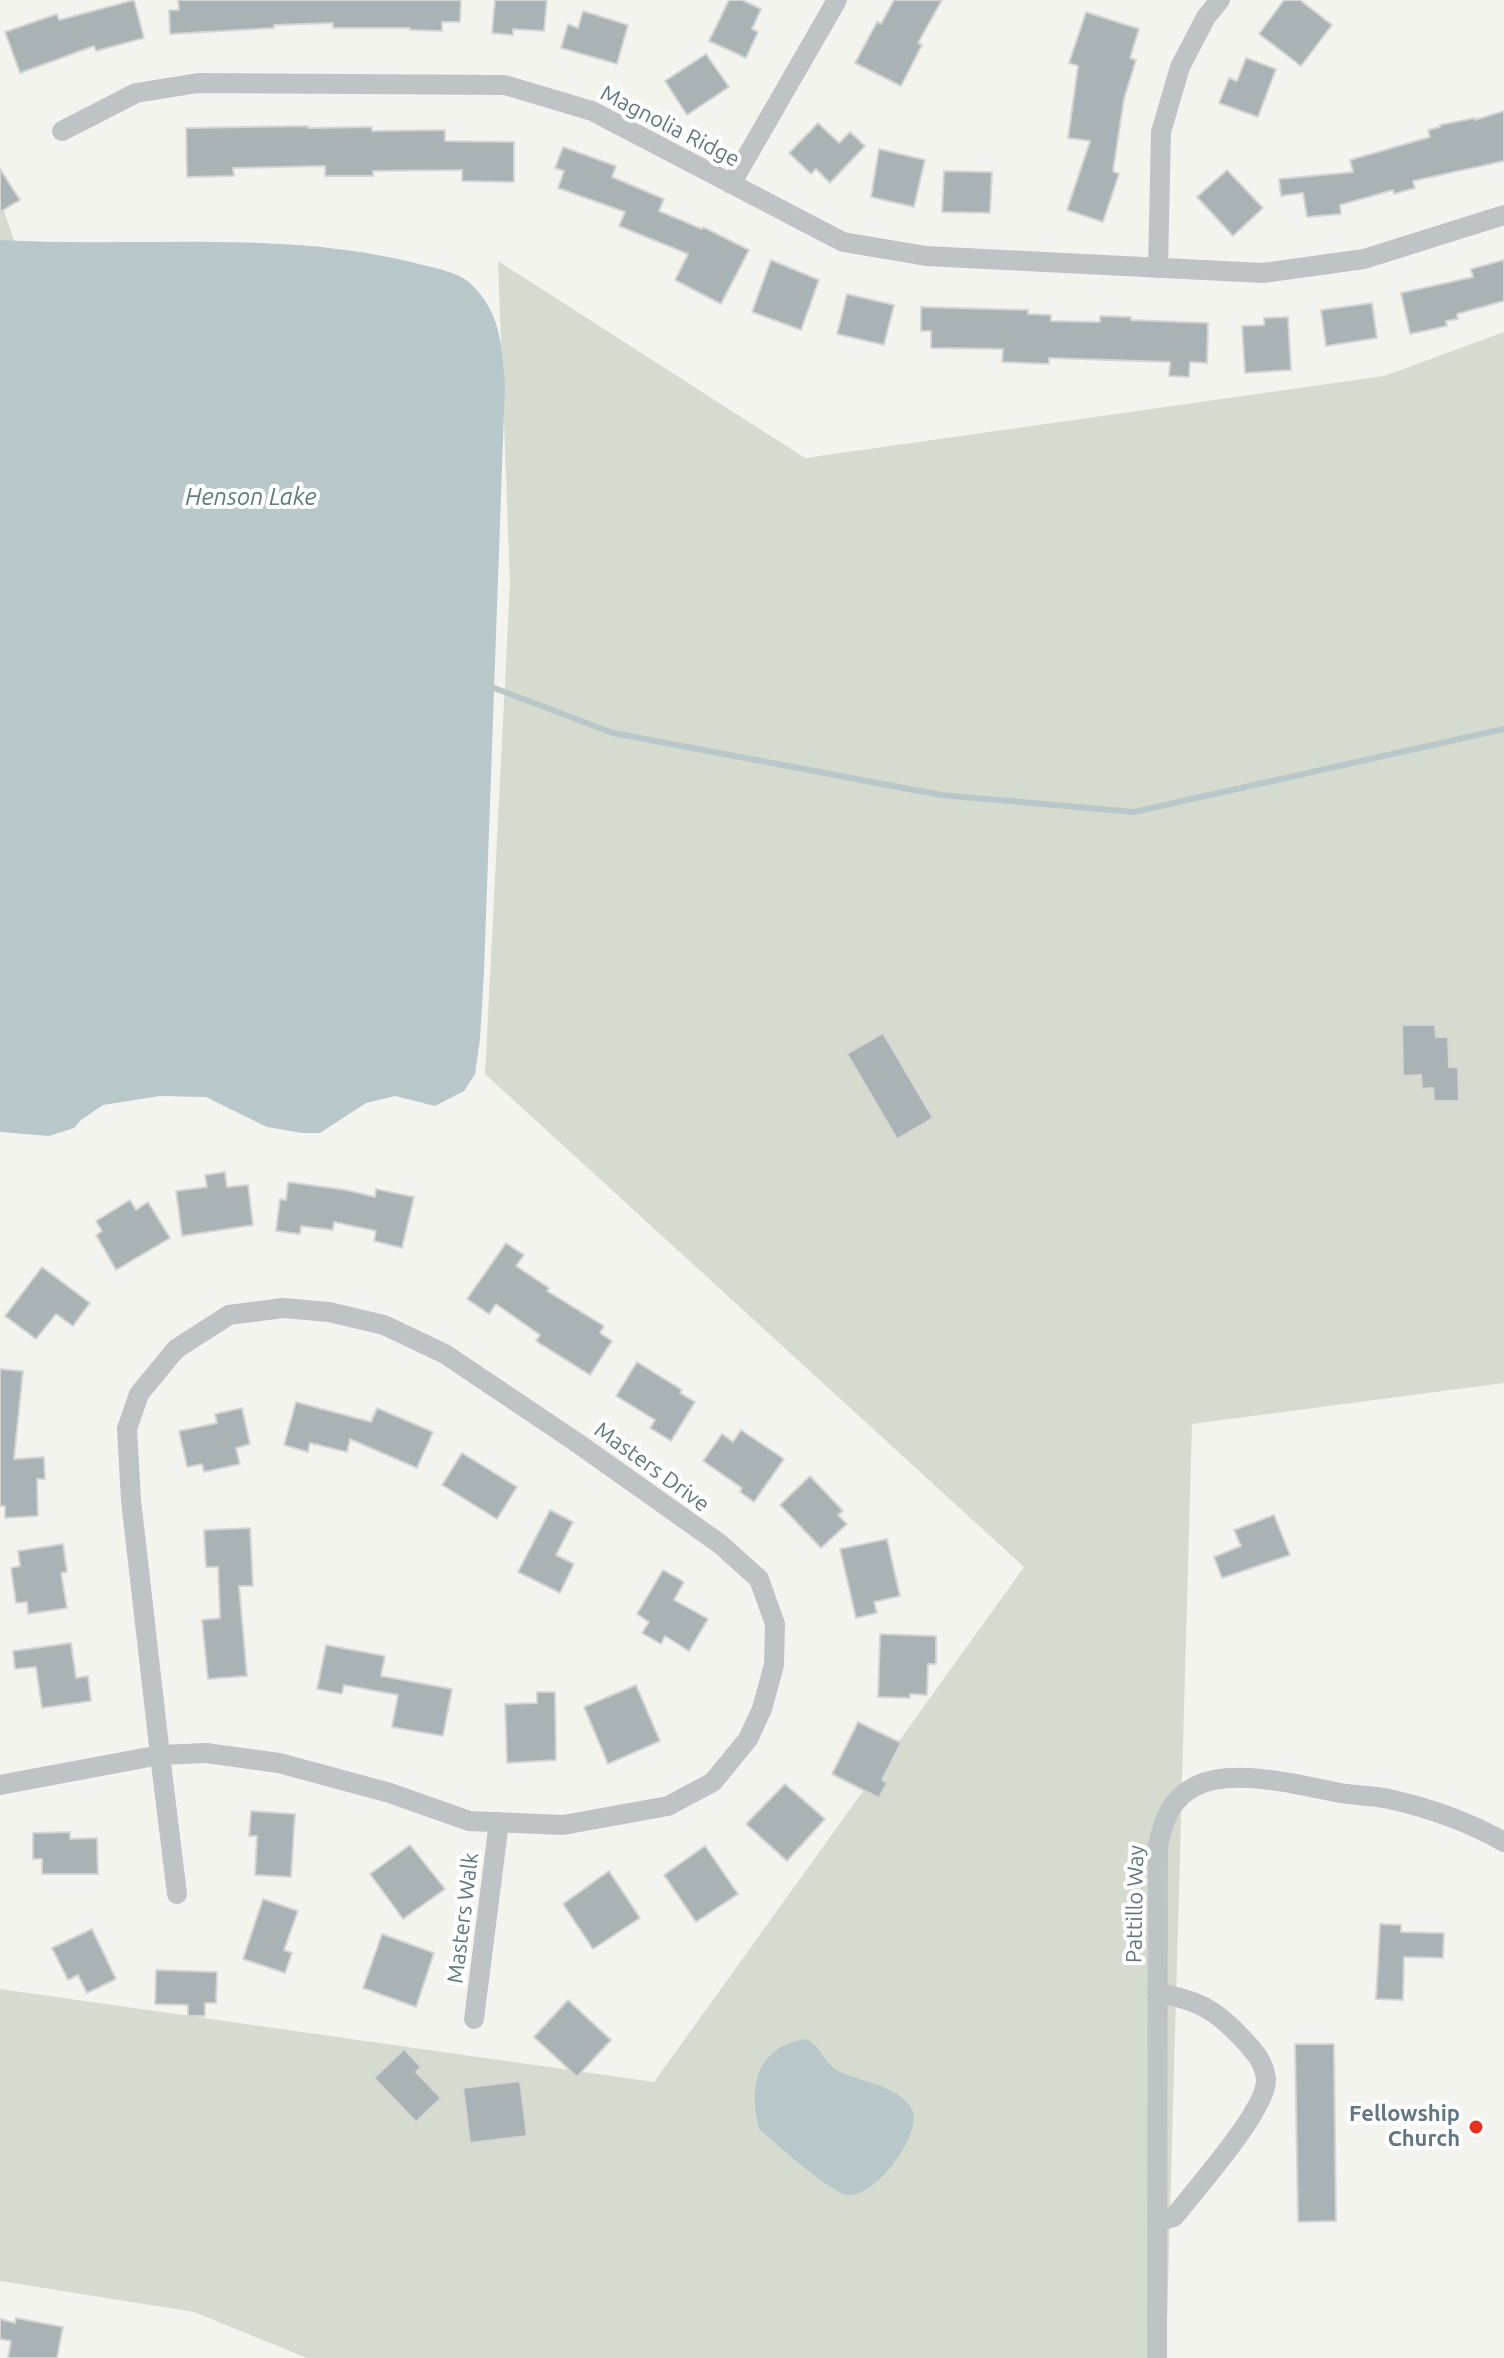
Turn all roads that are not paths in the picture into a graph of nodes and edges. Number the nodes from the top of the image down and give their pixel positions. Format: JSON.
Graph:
{"nodes":[{"id":1,"x":837,"y":0,"type":"edge"},
{"id":2,"x":1220,"y":0,"type":"edge"},
{"id":3,"x":62,"y":131,"type":"dead end"},
{"id":4,"x":731,"y":184,"type":"junction"},
{"id":5,"x":1504,"y":215,"type":"edge"},
{"id":6,"x":1158,"y":268,"type":"junction"},
{"id":7,"x":160,"y":1755,"type":"junction"},
{"id":8,"x":0,"y":1785,"type":"edge"},
{"id":9,"x":499,"y":1822,"type":"junction"},
{"id":10,"x":1504,"y":1842,"type":"edge"},
{"id":11,"x":177,"y":1894,"type":"dead end"},
{"id":12,"x":1157,"y":1992,"type":"junction"},
{"id":13,"x":474,"y":2019,"type":"dead end"},
{"id":14,"x":1157,"y":2221,"type":"junction"},
{"id":15,"x":1157,"y":2358,"type":"edge"}],
"edges":[{"from":1,"to":4,"type":"street"},
{"from":2,"to":6,"type":"street"},
{"from":3,"to":4,"type":"street","name":"Magnolia Ridge"},
{"from":4,"to":6,"type":"street","name":"Magnolia Ridge"},
{"from":5,"to":6,"type":"street","name":"Magnolia Ridge"},
{"from":7,"to":8,"type":"street","name":"Masters Drive"},
{"from":7,"to":9,"type":"street","name":"Masters Drive"},
{"from":7,"to":9,"type":"street","name":"Masters Drive"},
{"from":7,"to":11,"type":"street","name":"Masters Drive"},
{"from":9,"to":13,"type":"street","name":"Masters Walk"},
{"from":10,"to":12,"type":"street","name":"Pattillo Way"},
{"from":12,"to":14,"type":"street","name":"Pattillo Way"},
{"from":12,"to":14,"type":"street"},
{"from":14,"to":15,"type":"street","name":"Pattillo Way"}]}
